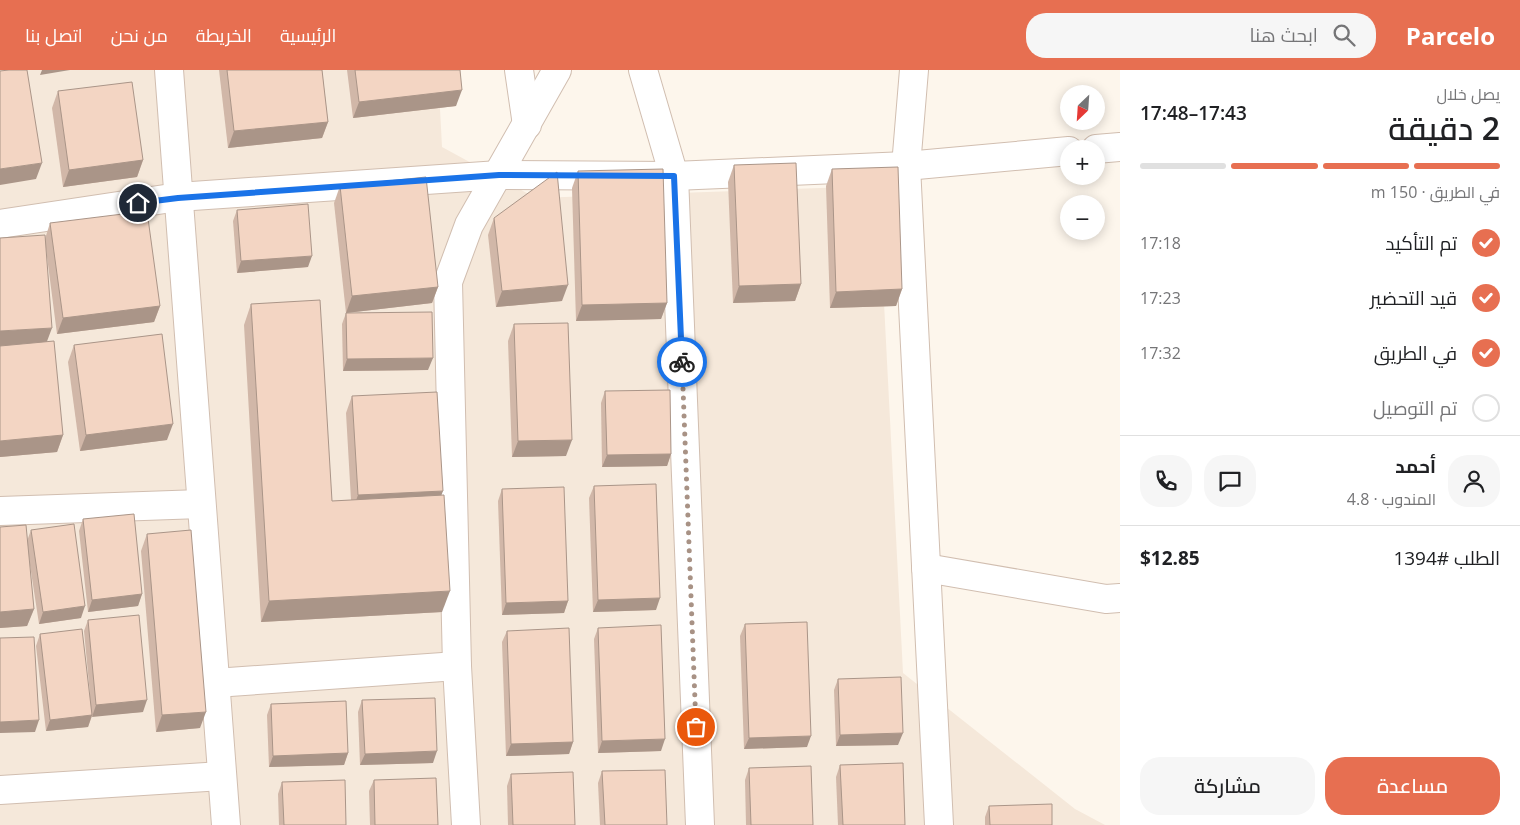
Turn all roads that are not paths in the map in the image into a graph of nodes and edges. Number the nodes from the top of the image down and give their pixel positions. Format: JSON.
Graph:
{"nodes":[{"id":1,"x":169,"y":70,"type":"edge"},
{"id":2,"x":519,"y":70,"type":"edge"},
{"id":3,"x":557,"y":70,"type":"edge"},
{"id":4,"x":643,"y":70,"type":"edge"},
{"id":5,"x":914,"y":70,"type":"edge"},
{"id":6,"x":527,"y":125,"type":"junction"},
{"id":7,"x":1120,"y":148,"type":"edge"},
{"id":8,"x":1105,"y":149,"type":"edge"},
{"id":9,"x":1060,"y":153,"type":"edge"},
{"id":10,"x":906,"y":166,"type":"junction"},
{"id":11,"x":499,"y":175,"type":"junction"},
{"id":12,"x":674,"y":176,"type":"junction"},
{"id":13,"x":178,"y":198,"type":"junction"},
{"id":14,"x":0,"y":224,"type":"edge"},
{"id":15,"x":201,"y":504,"type":"junction"},
{"id":16,"x":0,"y":511,"type":"edge"},
{"id":17,"x":926,"y":568,"type":"junction"},
{"id":18,"x":1120,"y":598,"type":"edge"},
{"id":19,"x":457,"y":666,"type":"junction"},
{"id":20,"x":215,"y":683,"type":"junction"},
{"id":21,"x":222,"y":776,"type":"junction"},
{"id":22,"x":0,"y":790,"type":"edge"},
{"id":23,"x":226,"y":825,"type":"edge"},
{"id":24,"x":466,"y":825,"type":"edge"},
{"id":25,"x":700,"y":825,"type":"edge"},
{"id":26,"x":939,"y":825,"type":"edge"}],
"edges":[{"from":1,"to":13,"type":"street"},
{"from":2,"to":6,"type":"street"},
{"from":3,"to":6,"type":"street"},
{"from":4,"to":12,"type":"street"},
{"from":5,"to":10,"type":"street"},
{"from":6,"to":11,"type":"street"},
{"from":7,"to":8,"type":"street"},
{"from":9,"to":10,"type":"street"},
{"from":10,"to":12,"type":"street"},
{"from":10,"to":17,"type":"street"},
{"from":11,"to":12,"type":"street"},
{"from":11,"to":13,"type":"street"},
{"from":11,"to":19,"type":"street"},
{"from":12,"to":25,"type":"street"},
{"from":13,"to":14,"type":"street"},
{"from":13,"to":15,"type":"street"},
{"from":15,"to":16,"type":"street"},
{"from":15,"to":20,"type":"street"},
{"from":17,"to":18,"type":"street"},
{"from":17,"to":26,"type":"street"},
{"from":19,"to":20,"type":"street"},
{"from":19,"to":24,"type":"street"},
{"from":20,"to":21,"type":"street"},
{"from":21,"to":22,"type":"street"},
{"from":21,"to":23,"type":"street"}]}
